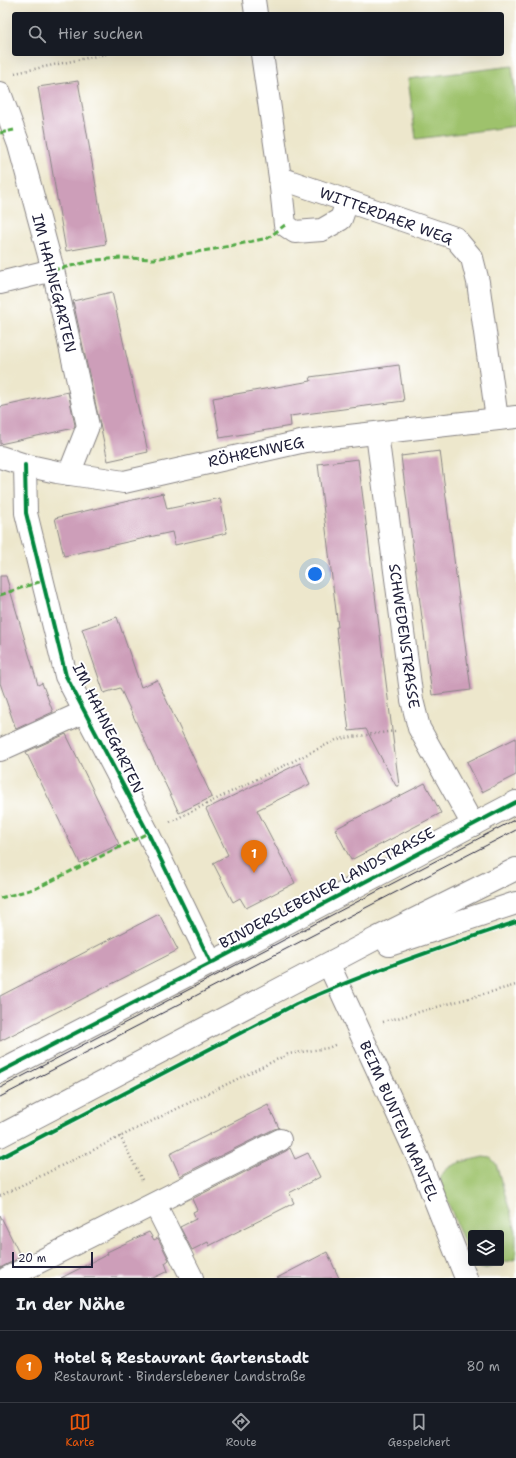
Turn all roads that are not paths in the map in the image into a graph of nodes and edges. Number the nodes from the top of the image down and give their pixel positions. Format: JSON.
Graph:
{"nodes":[{"id":1,"x":254,"y":0,"type":"edge"},
{"id":2,"x":256,"y":12,"type":"edge"},
{"id":3,"x":262,"y":56,"type":"edge"},
{"id":4,"x":4,"y":84,"type":"edge"},
{"id":5,"x":280,"y":178,"type":"junction"},
{"id":6,"x":347,"y":202,"type":"junction"},
{"id":7,"x":53,"y":270,"type":"junction"},
{"id":8,"x":0,"y":283,"type":"edge"},
{"id":9,"x":506,"y":418,"type":"edge"},
{"id":10,"x":377,"y":434,"type":"junction"},
{"id":11,"x":0,"y":458,"type":"edge"},
{"id":12,"x":25,"y":465,"type":"junction"},
{"id":13,"x":69,"y":474,"type":"junction"},
{"id":14,"x":84,"y":712,"type":"junction"},
{"id":15,"x":0,"y":750,"type":"edge"},
{"id":16,"x":516,"y":802,"type":"edge"},
{"id":17,"x":473,"y":825,"type":"junction"},
{"id":18,"x":516,"y":869,"type":"edge"},
{"id":19,"x":516,"y":903,"type":"edge"},
{"id":20,"x":211,"y":963,"type":"junction"},
{"id":21,"x":329,"y":965,"type":"junction"},
{"id":22,"x":0,"y":1072,"type":"edge"},
{"id":23,"x":0,"y":1136,"type":"edge"},
{"id":24,"x":280,"y":1140,"type":"dead end"},
{"id":25,"x":155,"y":1204,"type":"junction"},
{"id":26,"x":7,"y":1278,"type":"edge"},
{"id":27,"x":192,"y":1278,"type":"edge"},
{"id":28,"x":466,"y":1278,"type":"edge"}],
"edges":[{"from":1,"to":2,"type":"street"},
{"from":3,"to":5,"type":"street"},
{"from":4,"to":7,"type":"street","name":"IM HAHNEGARTEN"},
{"from":5,"to":6,"type":"street","name":"WITTERDAER WEG"},
{"from":5,"to":6,"type":"street"},
{"from":6,"to":9,"type":"street","name":"WITTERDAER WEG"},
{"from":7,"to":8,"type":"street"},
{"from":7,"to":13,"type":"street","name":"IM HAHNEGARTEN"},
{"from":9,"to":10,"type":"street","name":"RÖHRENWEG"},
{"from":10,"to":13,"type":"street","name":"RÖHRENWEG"},
{"from":10,"to":17,"type":"street","name":"SCHWEDENSTRASSE"},
{"from":11,"to":12,"type":"street","name":"RÖHRENWEG"},
{"from":12,"to":13,"type":"street","name":"RÖHRENWEG"},
{"from":12,"to":14,"type":"street","name":"IM HAHNEGARTEN"},
{"from":14,"to":15,"type":"street","name":"IM HAHNEGARTEN"},
{"from":14,"to":20,"type":"street","name":"IM HAHNEGARTEN"},
{"from":16,"to":17,"type":"street","name":"BINDERSLEBENER LANDSTRASSE"},
{"from":17,"to":20,"type":"street","name":"BINDERSLEBENER LANDSTRASSE"},
{"from":18,"to":21,"type":"street"},
{"from":19,"to":21,"type":"street"},
{"from":20,"to":22,"type":"street","name":"BINDERSLEBENER LANDSTRASSE"},
{"from":21,"to":23,"type":"street"},
{"from":21,"to":28,"type":"street","name":"BEIM BUNTEN MANTEL"},
{"from":24,"to":25,"type":"street"},
{"from":25,"to":26,"type":"street"},
{"from":25,"to":27,"type":"street"}]}
